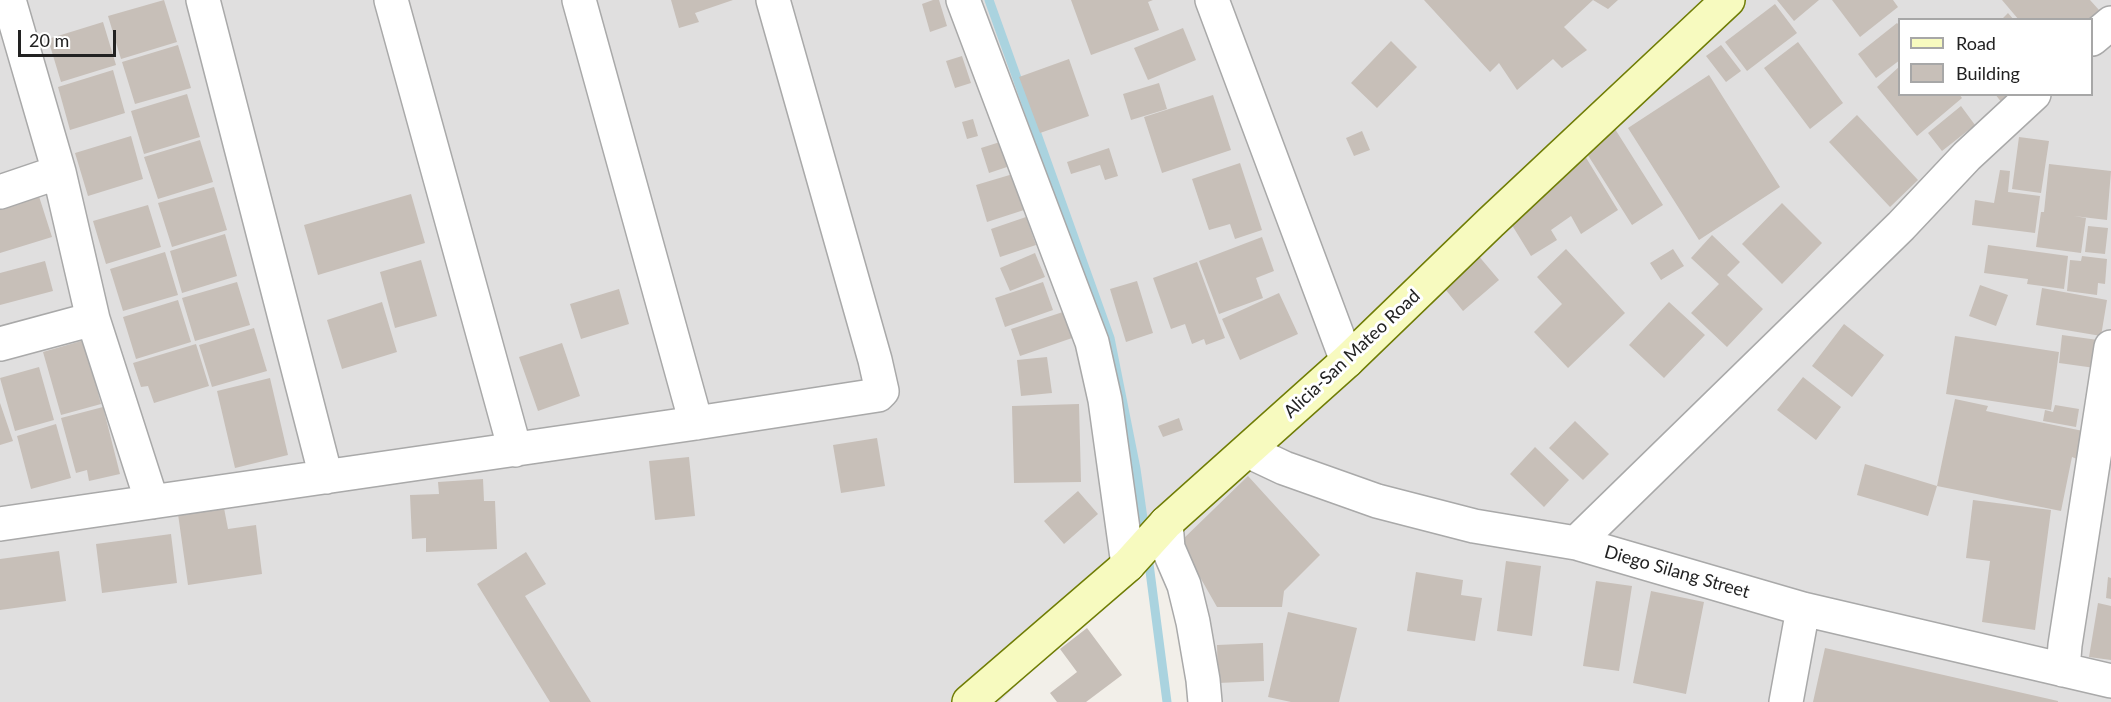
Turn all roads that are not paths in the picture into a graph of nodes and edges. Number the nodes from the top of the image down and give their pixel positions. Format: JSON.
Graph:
{"nodes":[{"id":1,"x":10,"y":0,"type":"edge"},
{"id":2,"x":203,"y":0,"type":"edge"},
{"id":3,"x":391,"y":0,"type":"edge"},
{"id":4,"x":579,"y":0,"type":"edge"},
{"id":5,"x":773,"y":0,"type":"edge"},
{"id":6,"x":963,"y":0,"type":"edge"},
{"id":7,"x":1212,"y":0,"type":"edge"},
{"id":8,"x":1728,"y":0,"type":"edge"},
{"id":9,"x":0,"y":3,"type":"edge"},
{"id":10,"x":2111,"y":23,"type":"edge"},
{"id":11,"x":2093,"y":37,"type":"edge"},
{"id":12,"x":2032,"y":96,"type":"edge"},
{"id":13,"x":59,"y":172,"type":"junction"},
{"id":14,"x":0,"y":192,"type":"edge"},
{"id":15,"x":93,"y":319,"type":"junction"},
{"id":16,"x":0,"y":344,"type":"edge"},
{"id":17,"x":2111,"y":347,"type":"edge"},
{"id":18,"x":1347,"y":362,"type":"junction"},
{"id":19,"x":696,"y":423,"type":"junction"},
{"id":20,"x":515,"y":450,"type":"junction"},
{"id":21,"x":1248,"y":451,"type":"junction"},
{"id":22,"x":326,"y":477,"type":"junction"},
{"id":23,"x":152,"y":502,"type":"junction"},
{"id":24,"x":1166,"y":523,"type":"junction"},
{"id":25,"x":0,"y":524,"type":"edge"},
{"id":26,"x":1576,"y":543,"type":"junction"},
{"id":27,"x":1128,"y":565,"type":"junction"},
{"id":28,"x":1803,"y":609,"type":"junction"},
{"id":29,"x":2063,"y":670,"type":"junction"},
{"id":30,"x":2111,"y":681,"type":"edge"},
{"id":31,"x":969,"y":702,"type":"edge"},
{"id":32,"x":1205,"y":702,"type":"edge"},
{"id":33,"x":1786,"y":702,"type":"edge"}],
"edges":[{"from":1,"to":9,"type":"street"},
{"from":1,"to":13,"type":"street"},
{"from":2,"to":22,"type":"street"},
{"from":3,"to":20,"type":"street"},
{"from":4,"to":19,"type":"street"},
{"from":5,"to":19,"type":"street"},
{"from":6,"to":27,"type":"street"},
{"from":7,"to":18,"type":"street"},
{"from":8,"to":18,"type":"main road","name":"Alicia-San Mateo Road"},
{"from":10,"to":11,"type":"street"},
{"from":12,"to":26,"type":"street"},
{"from":13,"to":14,"type":"street"},
{"from":13,"to":15,"type":"street"},
{"from":15,"to":16,"type":"street"},
{"from":15,"to":23,"type":"street"},
{"from":17,"to":29,"type":"street"},
{"from":18,"to":21,"type":"main road","name":"Alicia-San Mateo Road"},
{"from":19,"to":20,"type":"street"},
{"from":20,"to":22,"type":"street"},
{"from":21,"to":24,"type":"main road","name":"Alicia-San Mateo Road"},
{"from":21,"to":26,"type":"street","name":"Diego Silang Street"},
{"from":22,"to":23,"type":"street"},
{"from":23,"to":25,"type":"street"},
{"from":24,"to":27,"type":"main road","name":"Alicia-San Mateo Road"},
{"from":24,"to":32,"type":"street"},
{"from":26,"to":28,"type":"street","name":"Diego Silang Street"},
{"from":27,"to":31,"type":"main road","name":"Alicia-San Mateo Road"},
{"from":28,"to":29,"type":"street","name":"Diego Silang Street"},
{"from":28,"to":33,"type":"street"},
{"from":29,"to":30,"type":"street","name":"Diego Silang Street"}]}
